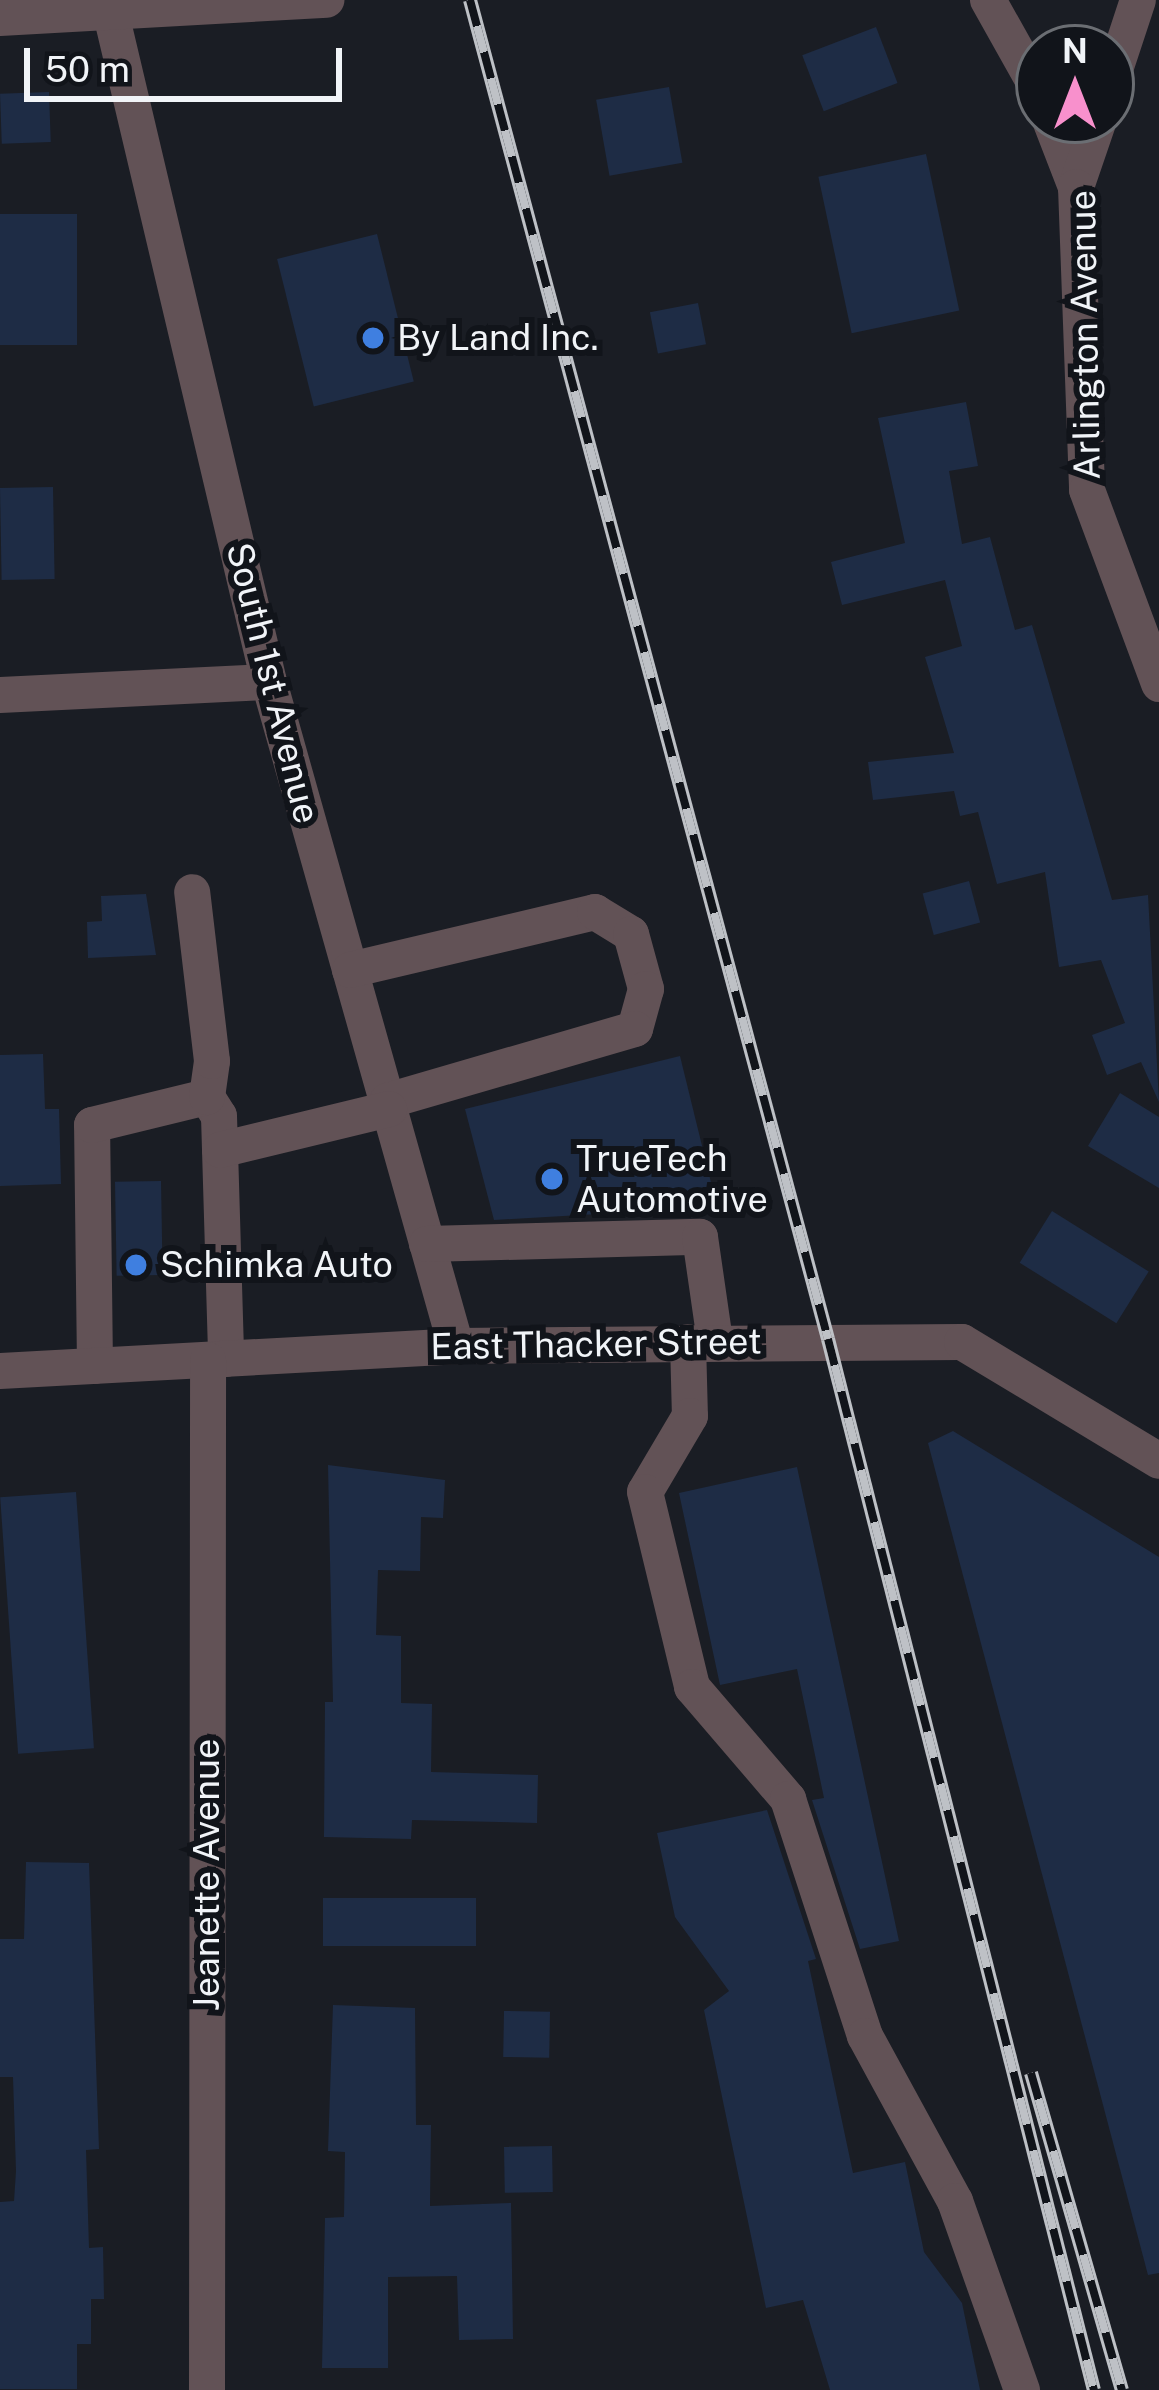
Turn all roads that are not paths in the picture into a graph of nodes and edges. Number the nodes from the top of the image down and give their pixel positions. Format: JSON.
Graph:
{"nodes":[{"id":1,"x":326,"y":0,"type":"edge"},
{"id":2,"x":988,"y":0,"type":"edge"},
{"id":3,"x":160,"y":5,"type":"edge"},
{"id":4,"x":11,"y":12,"type":"edge"},
{"id":5,"x":111,"y":14,"type":"junction"},
{"id":6,"x":1015,"y":48,"type":"edge"},
{"id":7,"x":1059,"y":144,"type":"edge"},
{"id":8,"x":1091,"y":144,"type":"edge"},
{"id":9,"x":1076,"y":187,"type":"junction"},
{"id":10,"x":269,"y":682,"type":"junction"},
{"id":11,"x":1159,"y":684,"type":"edge"},
{"id":12,"x":0,"y":695,"type":"edge"},
{"id":13,"x":192,"y":892,"type":"dead end"},
{"id":14,"x":350,"y":970,"type":"junction"},
{"id":15,"x":207,"y":1097,"type":"junction"},
{"id":16,"x":388,"y":1105,"type":"junction"},
{"id":17,"x":220,"y":1150,"type":"junction"},
{"id":18,"x":427,"y":1244,"type":"junction"},
{"id":19,"x":701,"y":1341,"type":"junction"},
{"id":20,"x":455,"y":1346,"type":"junction"},
{"id":21,"x":217,"y":1360,"type":"junction"},
{"id":22,"x":95,"y":1366,"type":"junction"},
{"id":23,"x":0,"y":1371,"type":"edge"},
{"id":24,"x":1158,"y":1458,"type":"edge"},
{"id":25,"x":207,"y":2390,"type":"edge"},
{"id":26,"x":1022,"y":2390,"type":"edge"}],
"edges":[{"from":1,"to":3,"type":"street"},
{"from":2,"to":6,"type":"street"},
{"from":3,"to":5,"type":"street"},
{"from":4,"to":5,"type":"street"},
{"from":5,"to":10,"type":"street","name":"South 1st Avenue"},
{"from":7,"to":9,"type":"street"},
{"from":8,"to":9,"type":"street","name":"Arlington Avenue"},
{"from":9,"to":11,"type":"street","name":"Arlington Avenue"},
{"from":10,"to":12,"type":"street"},
{"from":10,"to":14,"type":"street","name":"South 1st Avenue"},
{"from":13,"to":15,"type":"street","name":"Jeanette Avenue"},
{"from":14,"to":16,"type":"street","name":"South 1st Avenue"},
{"from":14,"to":16,"type":"street"},
{"from":15,"to":17,"type":"street","name":"Jeanette Avenue"},
{"from":15,"to":22,"type":"street"},
{"from":16,"to":17,"type":"street"},
{"from":16,"to":18,"type":"street","name":"South 1st Avenue"},
{"from":17,"to":21,"type":"street","name":"Jeanette Avenue"},
{"from":18,"to":19,"type":"street"},
{"from":18,"to":20,"type":"street","name":"South 1st Avenue"},
{"from":19,"to":20,"type":"street","name":"East Thacker Street"},
{"from":19,"to":24,"type":"street","name":"East Thacker Street"},
{"from":19,"to":26,"type":"street"},
{"from":20,"to":21,"type":"street","name":"East Thacker Street"},
{"from":21,"to":22,"type":"street","name":"East Thacker Street"},
{"from":21,"to":25,"type":"street","name":"Jeanette Avenue"},
{"from":22,"to":23,"type":"street","name":"East Thacker Street"}]}
